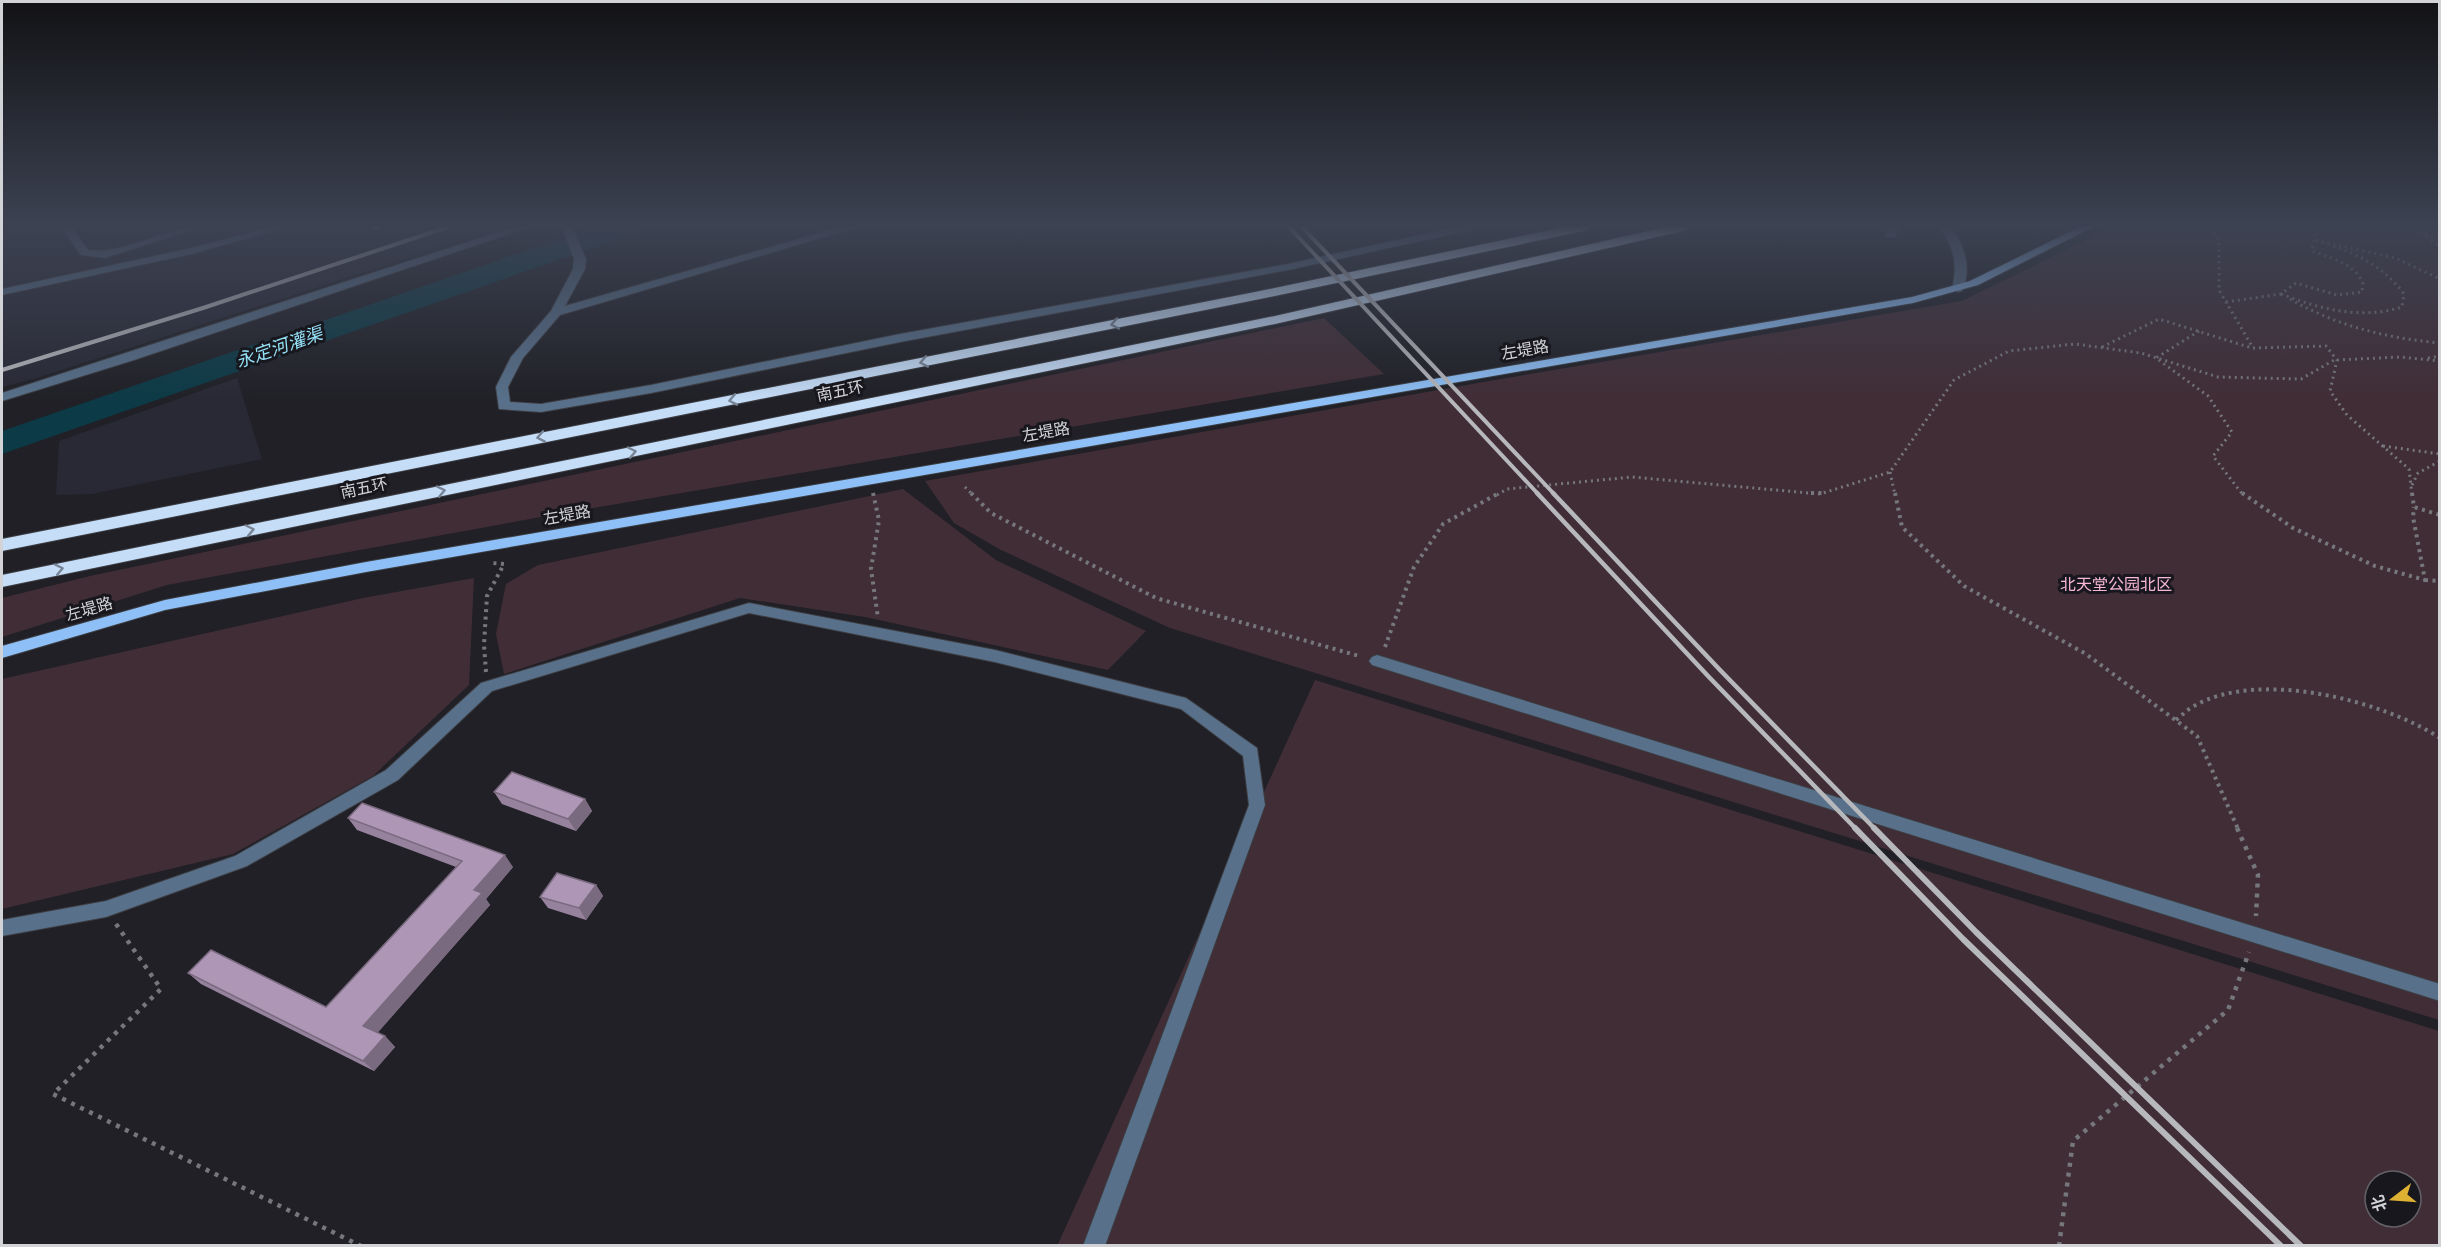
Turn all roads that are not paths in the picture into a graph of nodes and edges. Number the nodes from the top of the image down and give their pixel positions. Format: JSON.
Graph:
{"nodes":[{"id":1,"x":34,"y":285,"type":"edge"},
{"id":2,"x":348,"y":285,"type":"edge"},
{"id":3,"x":570,"y":285,"type":"edge"},
{"id":4,"x":649,"y":285,"type":"edge"},
{"id":5,"x":1189,"y":285,"type":"edge"},
{"id":6,"x":1309,"y":285,"type":"edge"},
{"id":7,"x":1428,"y":285,"type":"edge"},
{"id":8,"x":1959,"y":285,"type":"edge"},
{"id":9,"x":1967,"y":285,"type":"edge"},
{"id":10,"x":1958,"y":289,"type":"junction"},
{"id":11,"x":2,"y":292,"type":"edge"},
{"id":12,"x":556,"y":312,"type":"junction"},
{"id":13,"x":2,"y":397,"type":"edge"},
{"id":14,"x":2,"y":545,"type":"edge"},
{"id":15,"x":2,"y":581,"type":"edge"},
{"id":16,"x":2,"y":652,"type":"edge"},
{"id":17,"x":1377,"y":662,"type":"road end"},
{"id":18,"x":2,"y":928,"type":"edge"},
{"id":19,"x":2439,"y":993,"type":"edge"},
{"id":20,"x":1094,"y":1245,"type":"edge"}],
"edges":[{"from":1,"to":11,"type":"street"},
{"from":2,"to":13,"type":"street"},
{"from":3,"to":12,"type":"street"},
{"from":4,"to":12,"type":"street"},
{"from":5,"to":12,"type":"street"},
{"from":6,"to":14,"type":"highway","name":"南五环","one_way":true},
{"from":15,"to":7,"type":"highway","name":"南五环","one_way":true},
{"from":8,"to":10,"type":"street"},
{"from":9,"to":10,"type":"main road","name":"左堤路"},
{"from":10,"to":16,"type":"main road","name":"左堤路"},
{"from":17,"to":19,"type":"street"},
{"from":18,"to":20,"type":"street"}]}
